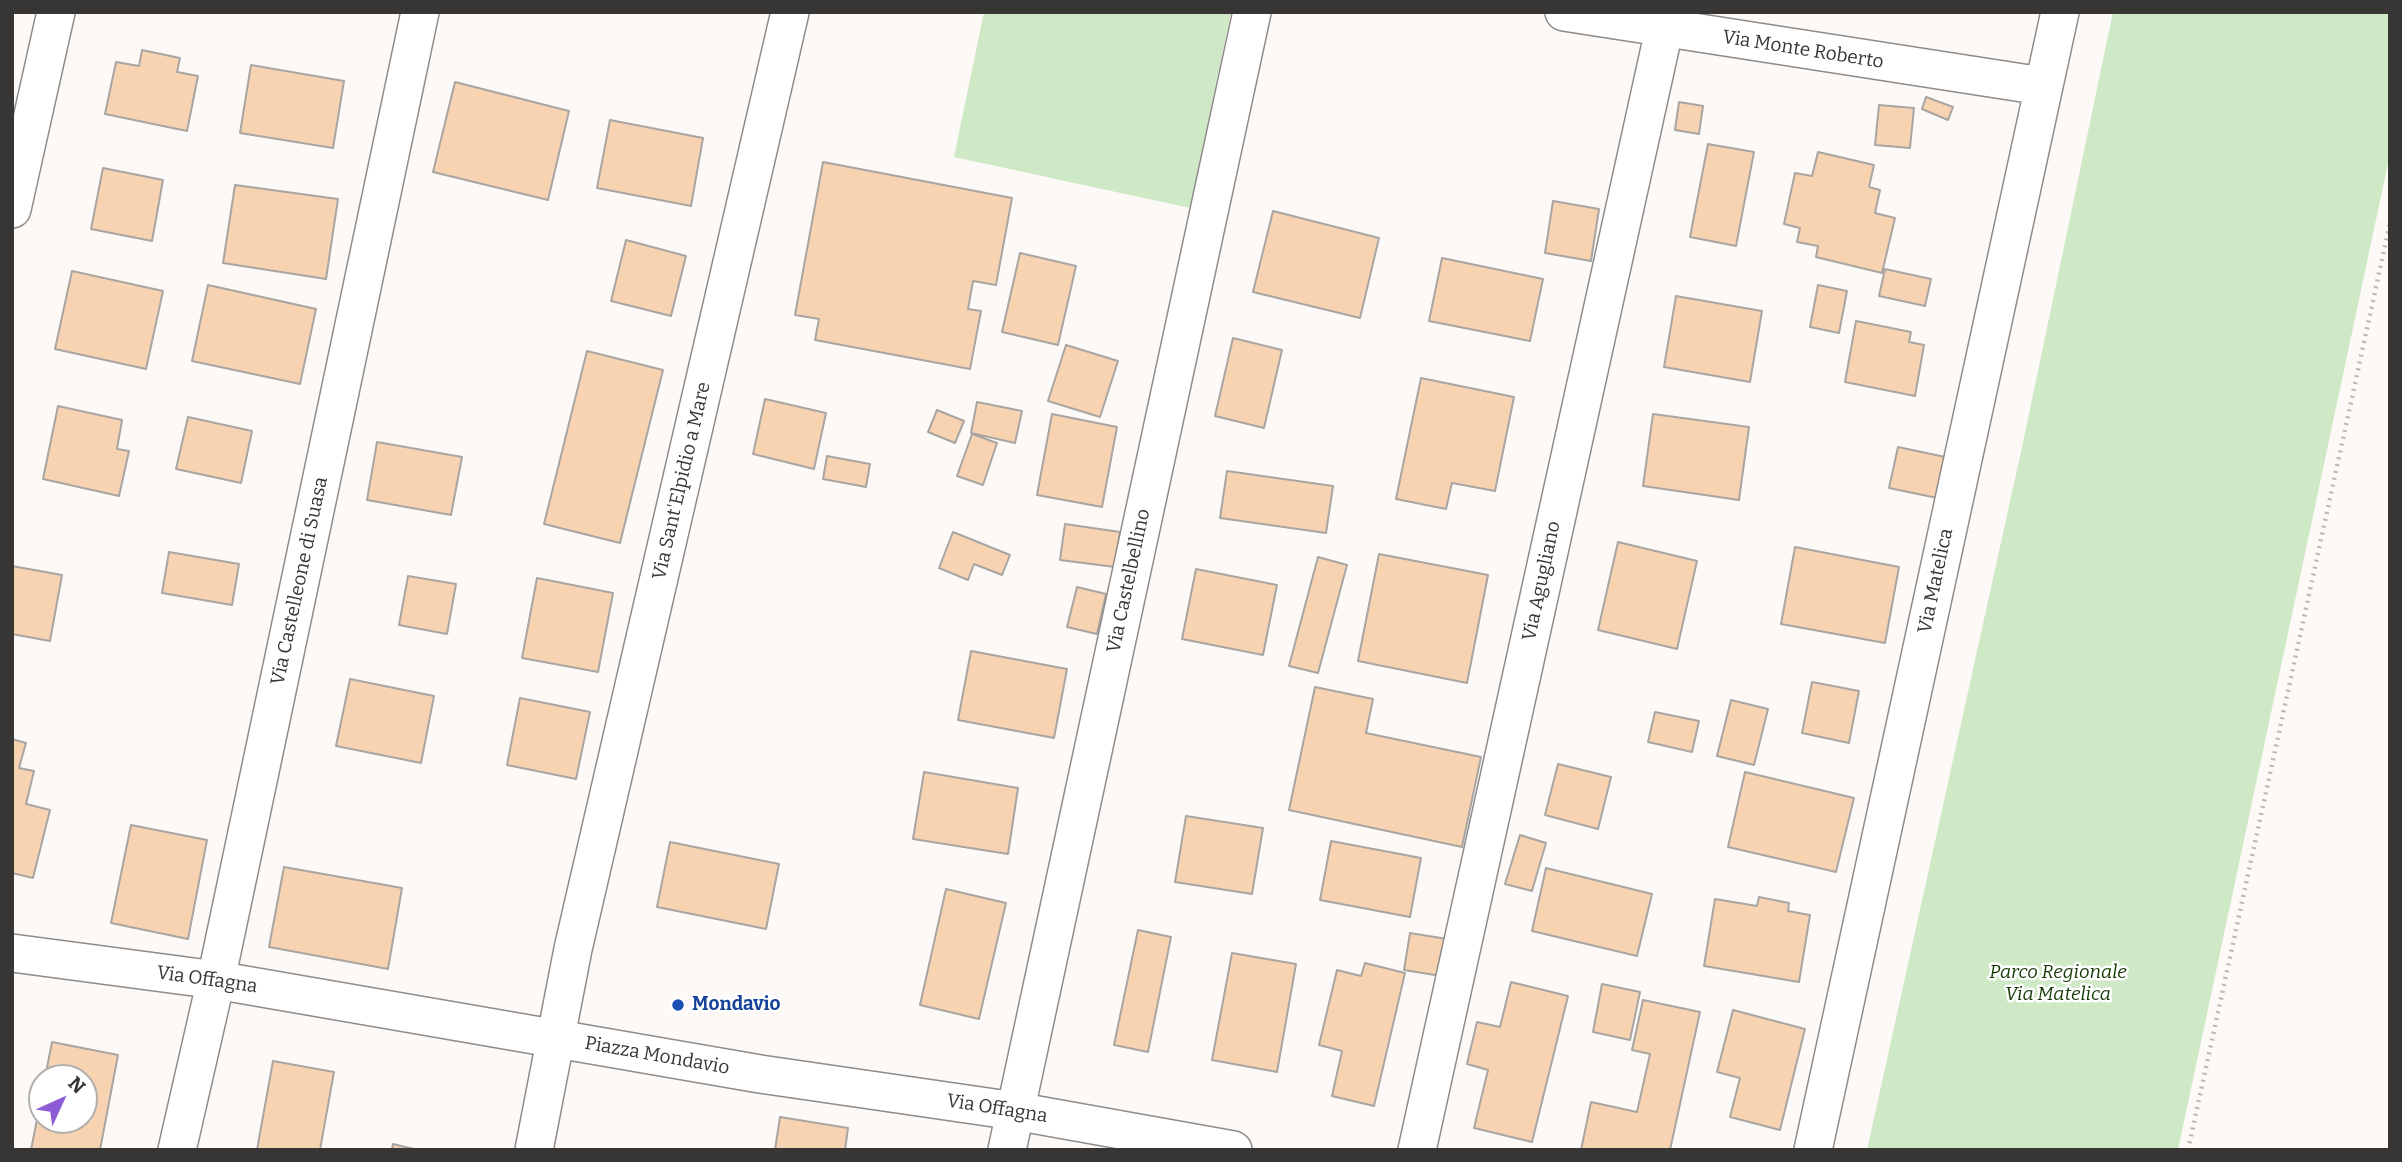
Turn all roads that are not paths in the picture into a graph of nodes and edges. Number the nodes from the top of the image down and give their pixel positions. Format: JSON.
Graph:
{"nodes":[{"id":1,"x":56,"y":12,"type":"edge"},
{"id":2,"x":419,"y":12,"type":"edge"},
{"id":3,"x":790,"y":12,"type":"edge"},
{"id":4,"x":1252,"y":12,"type":"edge"},
{"id":5,"x":1564,"y":12,"type":"edge"},
{"id":6,"x":2060,"y":12,"type":"edge"},
{"id":7,"x":1666,"y":20,"type":"edge"},
{"id":8,"x":2042,"y":86,"type":"junction"},
{"id":9,"x":12,"y":209,"type":"edge"},
{"id":10,"x":12,"y":953,"type":"edge"},
{"id":11,"x":216,"y":980,"type":"junction"},
{"id":12,"x":401,"y":1011,"type":"joint"},
{"id":13,"x":555,"y":1038,"type":"junction"},
{"id":14,"x":760,"y":1074,"type":"joint"},
{"id":15,"x":1016,"y":1111,"type":"junction"},
{"id":16,"x":535,"y":1146,"type":"edge"},
{"id":17,"x":177,"y":1150,"type":"edge"},
{"id":18,"x":1007,"y":1150,"type":"edge"},
{"id":19,"x":1233,"y":1150,"type":"edge"},
{"id":20,"x":1417,"y":1150,"type":"edge"},
{"id":21,"x":1813,"y":1150,"type":"edge"}],
"edges":[{"from":1,"to":9,"type":"street"},
{"from":2,"to":11,"type":"street","name":"Via Castelleone di Suasa"},
{"from":3,"to":13,"type":"street","name":"Via Sant'Elpidio a Mare"},
{"from":4,"to":15,"type":"street","name":"Via Castelbellino"},
{"from":5,"to":7,"type":"street","name":"Via Monte Roberto"},
{"from":6,"to":8,"type":"street","name":"Via Matelica"},
{"from":7,"to":8,"type":"street","name":"Via Monte Roberto"},
{"from":7,"to":20,"type":"street","name":"Via Agugliano"},
{"from":8,"to":21,"type":"street","name":"Via Matelica"},
{"from":10,"to":11,"type":"street","name":"Via Offagna"},
{"from":11,"to":12,"type":"street","name":"Via Offagna"},
{"from":11,"to":17,"type":"street","name":"Via Castelleone di Suasa"},
{"from":12,"to":13,"type":"street","name":"Piazza Mondavio"},
{"from":13,"to":14,"type":"street","name":"Piazza Mondavio"},
{"from":13,"to":16,"type":"street"},
{"from":14,"to":15,"type":"street","name":"Via Offagna"},
{"from":15,"to":18,"type":"street","name":"Via Castelbellino"},
{"from":15,"to":19,"type":"street","name":"Via Offagna"}]}
